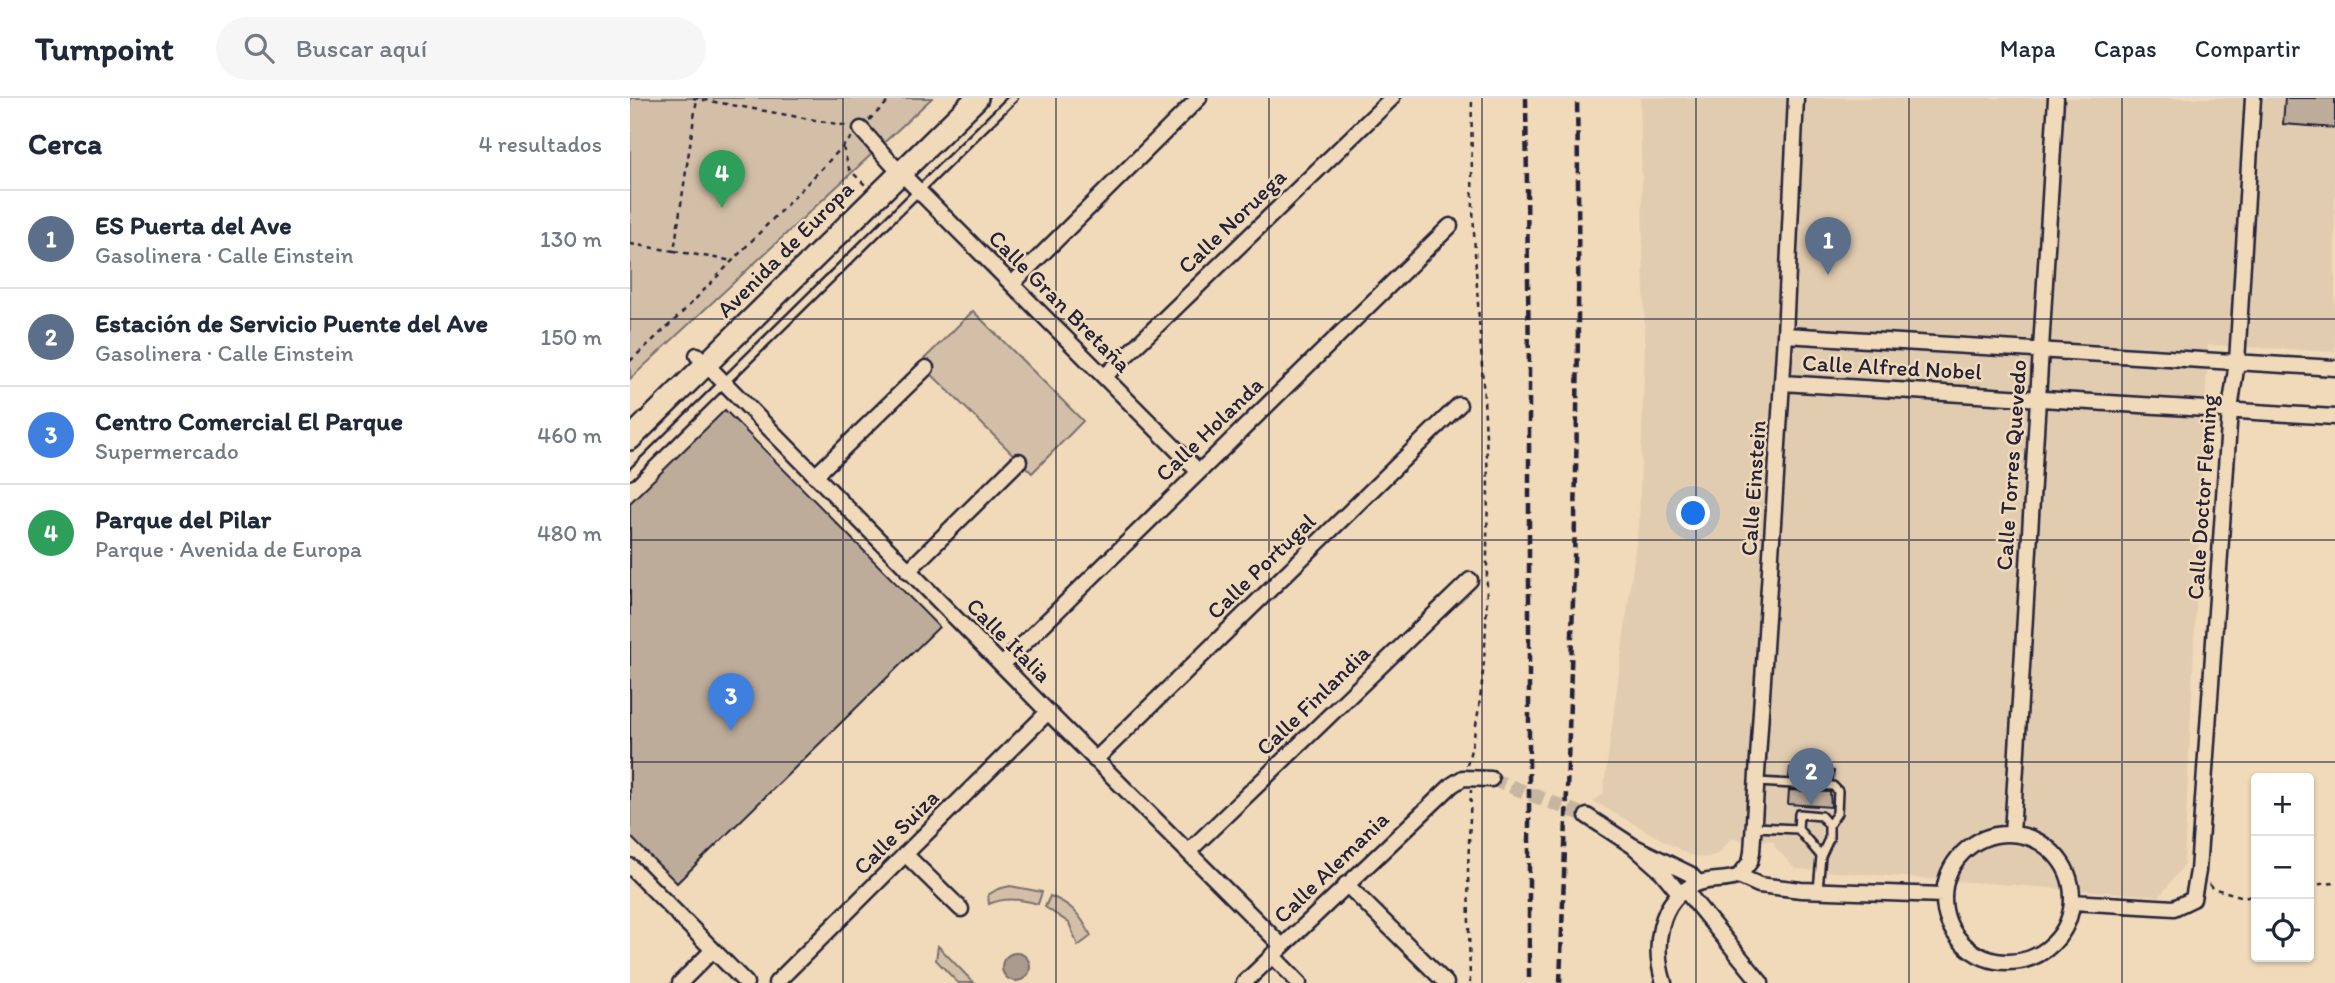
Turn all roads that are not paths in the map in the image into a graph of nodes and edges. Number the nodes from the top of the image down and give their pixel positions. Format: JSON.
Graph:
{"nodes":[{"id":1,"x":957,"y":98,"type":"edge"},
{"id":2,"x":977,"y":98,"type":"edge"},
{"id":3,"x":1013,"y":98,"type":"edge"},
{"id":4,"x":1199,"y":98,"type":"edge"},
{"id":5,"x":1392,"y":98,"type":"edge"},
{"id":6,"x":1796,"y":98,"type":"edge"},
{"id":7,"x":2056,"y":98,"type":"edge"},
{"id":8,"x":2253,"y":98,"type":"edge"},
{"id":9,"x":861,"y":129,"type":"road end"},
{"id":10,"x":896,"y":168,"type":"junction"},
{"id":11,"x":918,"y":190,"type":"junction"},
{"id":12,"x":1450,"y":226,"type":"dead end"},
{"id":13,"x":1012,"y":284,"type":"junction"},
{"id":14,"x":1785,"y":335,"type":"junction"},
{"id":15,"x":2041,"y":349,"type":"junction"},
{"id":16,"x":701,"y":360,"type":"junction"},
{"id":17,"x":2237,"y":362,"type":"junction"},
{"id":18,"x":926,"y":368,"type":"dead end"},
{"id":19,"x":2335,"y":368,"type":"edge"},
{"id":20,"x":1104,"y":377,"type":"junction"},
{"id":21,"x":723,"y":383,"type":"junction"},
{"id":22,"x":1782,"y":383,"type":"junction"},
{"id":23,"x":2037,"y":399,"type":"junction"},
{"id":24,"x":1459,"y":405,"type":"dead end"},
{"id":25,"x":2230,"y":411,"type":"junction"},
{"id":26,"x":2335,"y":416,"type":"edge"},
{"id":27,"x":630,"y":421,"type":"edge"},
{"id":28,"x":630,"y":439,"type":"edge"},
{"id":29,"x":1019,"y":461,"type":"dead end"},
{"id":30,"x":1198,"y":471,"type":"junction"},
{"id":31,"x":630,"y":475,"type":"edge"},
{"id":32,"x":815,"y":476,"type":"junction"},
{"id":33,"x":908,"y":571,"type":"junction"},
{"id":34,"x":1470,"y":580,"type":"dead end"},
{"id":35,"x":1002,"y":665,"type":"junction"},
{"id":36,"x":1048,"y":712,"type":"junction"},
{"id":37,"x":1095,"y":760,"type":"junction"},
{"id":38,"x":1491,"y":779,"type":"tunnel mouth"},
{"id":39,"x":1757,"y":782,"type":"junction"},
{"id":40,"x":1587,"y":816,"type":"tunnel mouth"},
{"id":41,"x":1829,"y":825,"type":"junction"},
{"id":42,"x":1754,"y":827,"type":"junction"},
{"id":43,"x":1798,"y":829,"type":"junction"},
{"id":44,"x":2012,"y":834,"type":"junction"},
{"id":45,"x":1633,"y":846,"type":"junction"},
{"id":46,"x":1188,"y":852,"type":"junction"},
{"id":47,"x":905,"y":854,"type":"junction"},
{"id":48,"x":1821,"y":856,"type":"junction"},
{"id":49,"x":630,"y":866,"type":"edge"},
{"id":50,"x":1739,"y":876,"type":"junction"},
{"id":51,"x":1346,"y":884,"type":"junction"},
{"id":52,"x":1688,"y":889,"type":"junction"},
{"id":53,"x":1818,"y":890,"type":"junction"},
{"id":54,"x":1943,"y":895,"type":"junction"},
{"id":55,"x":2072,"y":902,"type":"junction"},
{"id":56,"x":961,"y":909,"type":"dead end"},
{"id":57,"x":713,"y":950,"type":"junction"},
{"id":58,"x":1277,"y":951,"type":"junction"},
{"id":59,"x":680,"y":983,"type":"edge"},
{"id":60,"x":746,"y":983,"type":"edge"},
{"id":61,"x":776,"y":983,"type":"edge"},
{"id":62,"x":1244,"y":983,"type":"edge"},
{"id":63,"x":1299,"y":983,"type":"edge"},
{"id":64,"x":1446,"y":983,"type":"edge"},
{"id":65,"x":1664,"y":983,"type":"edge"},
{"id":66,"x":1761,"y":983,"type":"edge"}],
"edges":[{"from":1,"to":10,"type":"main road","name":"Avenida de Europa"},
{"from":2,"to":10,"type":"main road","name":"Avenida de Europa"},
{"from":3,"to":11,"type":"lane"},
{"from":4,"to":13,"type":"street"},
{"from":5,"to":20,"type":"street","name":"Calle Noruega"},
{"from":6,"to":14,"type":"street","name":"Calle Einstein"},
{"from":7,"to":15,"type":"street","name":"Calle Torres Quevedo"},
{"from":8,"to":17,"type":"street","name":"Calle Doctor Fleming"},
{"from":9,"to":10,"type":"street","name":"Calle Gran Bretaña"},
{"from":10,"to":11,"type":"street","name":"Calle Gran Bretaña"},
{"from":10,"to":16,"type":"main road","name":"Avenida de Europa"},
{"from":10,"to":16,"type":"main road","name":"Avenida de Europa"},
{"from":11,"to":13,"type":"street","name":"Calle Gran Bretaña"},
{"from":11,"to":21,"type":"lane"},
{"from":12,"to":30,"type":"street","name":"Calle Holanda"},
{"from":13,"to":20,"type":"street","name":"Calle Gran Bretaña"},
{"from":14,"to":15,"type":"street","name":"Calle Alfred Nobel"},
{"from":14,"to":22,"type":"street","name":"Calle Einstein"},
{"from":15,"to":17,"type":"street","name":"Calle Alfred Nobel"},
{"from":15,"to":23,"type":"street","name":"Calle Torres Quevedo"},
{"from":16,"to":21,"type":"street","name":"Calle Italia"},
{"from":16,"to":27,"type":"main road","name":"Avenida de Europa"},
{"from":16,"to":28,"type":"main road","name":"Avenida de Europa"},
{"from":17,"to":19,"type":"street","name":"Calle Alfred Nobel"},
{"from":17,"to":25,"type":"street","name":"Calle Doctor Fleming"},
{"from":18,"to":32,"type":"street"},
{"from":20,"to":30,"type":"street","name":"Calle Gran Bretaña"},
{"from":21,"to":31,"type":"lane"},
{"from":21,"to":32,"type":"street","name":"Calle Italia"},
{"from":22,"to":23,"type":"street","name":"Calle Alfred Nobel"},
{"from":22,"to":39,"type":"street","name":"Calle Einstein"},
{"from":23,"to":25,"type":"street","name":"Calle Alfred Nobel"},
{"from":23,"to":44,"type":"street","name":"Calle Torres Quevedo"},
{"from":24,"to":37,"type":"street","name":"Calle Portugal"},
{"from":25,"to":26,"type":"street","name":"Calle Alfred Nobel"},
{"from":25,"to":55,"type":"street","name":"Calle Doctor Fleming"},
{"from":29,"to":33,"type":"street"},
{"from":30,"to":35,"type":"street","name":"Calle Holanda"},
{"from":32,"to":33,"type":"street","name":"Calle Italia"},
{"from":33,"to":35,"type":"street","name":"Calle Italia"},
{"from":34,"to":46,"type":"street","name":"Calle Finlandia"},
{"from":35,"to":36,"type":"street","name":"Calle Italia"},
{"from":36,"to":37,"type":"street","name":"Calle Italia"},
{"from":36,"to":47,"type":"street","name":"Calle Suiza"},
{"from":37,"to":46,"type":"street","name":"Calle Italia"},
{"from":38,"to":51,"type":"street","name":"Calle Alemania"},
{"from":39,"to":41,"type":"lane"},
{"from":39,"to":42,"type":"street","name":"Calle Einstein"},
{"from":40,"to":45,"type":"street"},
{"from":41,"to":43,"type":"lane"},
{"from":41,"to":48,"type":"lane"},
{"from":42,"to":43,"type":"lane"},
{"from":42,"to":50,"type":"street","name":"Calle Einstein"},
{"from":43,"to":48,"type":"lane"},
{"from":44,"to":54,"type":"street"},
{"from":44,"to":55,"type":"street"},
{"from":45,"to":52,"type":"street"},
{"from":45,"to":52,"type":"street"},
{"from":46,"to":58,"type":"street","name":"Calle Italia"},
{"from":47,"to":56,"type":"street"},
{"from":47,"to":61,"type":"street","name":"Calle Suiza"},
{"from":48,"to":53,"type":"lane"},
{"from":49,"to":57,"type":"street"},
{"from":50,"to":52,"type":"street"},
{"from":50,"to":53,"type":"street"},
{"from":51,"to":58,"type":"street","name":"Calle Alemania"},
{"from":51,"to":64,"type":"street"},
{"from":52,"to":65,"type":"street"},
{"from":52,"to":66,"type":"street"},
{"from":53,"to":54,"type":"street"},
{"from":54,"to":55,"type":"street"},
{"from":57,"to":59,"type":"street"},
{"from":57,"to":60,"type":"street"},
{"from":58,"to":62,"type":"street","name":"Calle Alemania"},
{"from":58,"to":63,"type":"street","name":"Calle Italia"}]}
